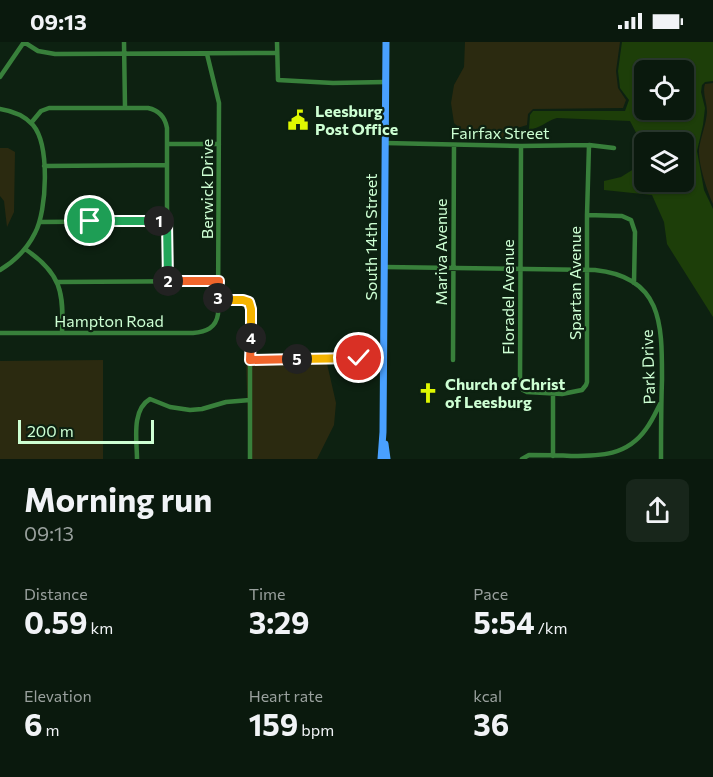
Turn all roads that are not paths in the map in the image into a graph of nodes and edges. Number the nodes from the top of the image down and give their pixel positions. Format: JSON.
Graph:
{"nodes":[{"id":1,"x":24,"y":42,"type":"edge"},
{"id":2,"x":124,"y":42,"type":"edge"},
{"id":3,"x":277,"y":42,"type":"edge"},
{"id":4,"x":386,"y":42,"type":"edge"},
{"id":5,"x":277,"y":53,"type":"junction"},
{"id":6,"x":124,"y":54,"type":"junction"},
{"id":7,"x":207,"y":54,"type":"junction"},
{"id":8,"x":0,"y":77,"type":"edge"},
{"id":9,"x":385,"y":82,"type":"junction"},
{"id":10,"x":125,"y":107,"type":"junction"},
{"id":11,"x":0,"y":109,"type":"edge"},
{"id":12,"x":31,"y":123,"type":"junction"},
{"id":13,"x":385,"y":143,"type":"junction"},
{"id":14,"x":167,"y":144,"type":"junction"},
{"id":15,"x":219,"y":144,"type":"junction"},
{"id":16,"x":453,"y":145,"type":"junction"},
{"id":17,"x":589,"y":145,"type":"junction"},
{"id":18,"x":521,"y":146,"type":"junction"},
{"id":19,"x":614,"y":148,"type":"dead end"},
{"id":20,"x":167,"y":165,"type":"junction"},
{"id":21,"x":44,"y":166,"type":"junction"},
{"id":22,"x":587,"y":215,"type":"junction"},
{"id":23,"x":167,"y":221,"type":"junction"},
{"id":24,"x":40,"y":222,"type":"junction"},
{"id":25,"x":25,"y":249,"type":"junction"},
{"id":26,"x":384,"y":267,"type":"junction"},
{"id":27,"x":453,"y":269,"type":"junction"},
{"id":28,"x":520,"y":269,"type":"junction"},
{"id":29,"x":0,"y":270,"type":"edge"},
{"id":30,"x":587,"y":270,"type":"junction"},
{"id":31,"x":168,"y":281,"type":"junction"},
{"id":32,"x":219,"y":281,"type":"junction"},
{"id":33,"x":58,"y":282,"type":"junction"},
{"id":34,"x":634,"y":283,"type":"junction"},
{"id":35,"x":218,"y":300,"type":"junction"},
{"id":36,"x":215,"y":324,"type":"joint"},
{"id":37,"x":0,"y":333,"type":"edge"},
{"id":38,"x":63,"y":333,"type":"junction"},
{"id":39,"x":384,"y":358,"type":"junction"},
{"id":40,"x":250,"y":360,"type":"junction"},
{"id":41,"x":453,"y":360,"type":"dead end"},
{"id":42,"x":553,"y":393,"type":"junction"},
{"id":43,"x":250,"y":400,"type":"junction"},
{"id":44,"x":662,"y":402,"type":"junction"},
{"id":45,"x":383,"y":432,"type":"junction"},
{"id":46,"x":553,"y":456,"type":"junction"},
{"id":47,"x":586,"y":458,"type":"edge"},
{"id":48,"x":137,"y":459,"type":"edge"},
{"id":49,"x":250,"y":459,"type":"edge"},
{"id":50,"x":381,"y":459,"type":"edge"},
{"id":51,"x":387,"y":459,"type":"edge"},
{"id":52,"x":522,"y":459,"type":"edge"},
{"id":53,"x":661,"y":459,"type":"edge"}],
"edges":[{"from":1,"to":6,"type":"street"},
{"from":1,"to":8,"type":"street"},
{"from":2,"to":6,"type":"street"},
{"from":3,"to":5,"type":"street"},
{"from":4,"to":9,"type":"highway","name":"South 14th Street"},
{"from":5,"to":7,"type":"street"},
{"from":5,"to":9,"type":"street"},
{"from":6,"to":7,"type":"street"},
{"from":6,"to":10,"type":"street"},
{"from":7,"to":15,"type":"street","name":"Berwick Drive"},
{"from":9,"to":13,"type":"highway","name":"South 14th Street"},
{"from":10,"to":12,"type":"street"},
{"from":10,"to":14,"type":"street"},
{"from":11,"to":12,"type":"street"},
{"from":12,"to":21,"type":"street"},
{"from":13,"to":16,"type":"street","name":"Fairfax Street"},
{"from":13,"to":26,"type":"highway","name":"South 14th Street"},
{"from":14,"to":15,"type":"street"},
{"from":14,"to":20,"type":"street"},
{"from":15,"to":32,"type":"street","name":"Berwick Drive"},
{"from":16,"to":18,"type":"street","name":"Fairfax Street"},
{"from":16,"to":27,"type":"street","name":"Mariva Avenue"},
{"from":17,"to":18,"type":"street","name":"Fairfax Street"},
{"from":17,"to":19,"type":"street","name":"Fairfax Street"},
{"from":17,"to":22,"type":"street","name":"Spartan Avenue"},
{"from":18,"to":28,"type":"street","name":"Floradel Avenue"},
{"from":20,"to":21,"type":"street"},
{"from":20,"to":23,"type":"street"},
{"from":21,"to":24,"type":"street"},
{"from":22,"to":30,"type":"street","name":"Spartan Avenue"},
{"from":22,"to":34,"type":"street"},
{"from":23,"to":24,"type":"street"},
{"from":23,"to":31,"type":"street"},
{"from":24,"to":25,"type":"street"},
{"from":25,"to":29,"type":"street"},
{"from":25,"to":33,"type":"street"},
{"from":26,"to":27,"type":"street"},
{"from":26,"to":39,"type":"highway","name":"South 14th Street"},
{"from":27,"to":28,"type":"street"},
{"from":27,"to":41,"type":"street","name":"Mariva Avenue"},
{"from":28,"to":30,"type":"street"},
{"from":28,"to":42,"type":"street","name":"Floradel Avenue"},
{"from":30,"to":34,"type":"street"},
{"from":30,"to":42,"type":"street","name":"Spartan Avenue"},
{"from":31,"to":32,"type":"street"},
{"from":31,"to":33,"type":"street"},
{"from":32,"to":35,"type":"street","name":"Berwick Drive"},
{"from":33,"to":38,"type":"street"},
{"from":34,"to":44,"type":"street","name":"Park Drive"},
{"from":35,"to":36,"type":"street","name":"Berwick Drive"},
{"from":35,"to":40,"type":"street"},
{"from":36,"to":38,"type":"street","name":"Hampton Road"},
{"from":37,"to":38,"type":"street","name":"Hampton Road"},
{"from":39,"to":40,"type":"street"},
{"from":39,"to":45,"type":"highway","name":"South 14th Street"},
{"from":40,"to":43,"type":"street"},
{"from":42,"to":46,"type":"street"},
{"from":43,"to":48,"type":"street"},
{"from":43,"to":49,"type":"street"},
{"from":44,"to":47,"type":"street"},
{"from":44,"to":53,"type":"street","name":"Park Drive"},
{"from":45,"to":50,"type":"highway","name":"South 14th Street"},
{"from":45,"to":51,"type":"highway","name":"South 14th Street"},
{"from":46,"to":47,"type":"street"},
{"from":46,"to":52,"type":"street"}]}
